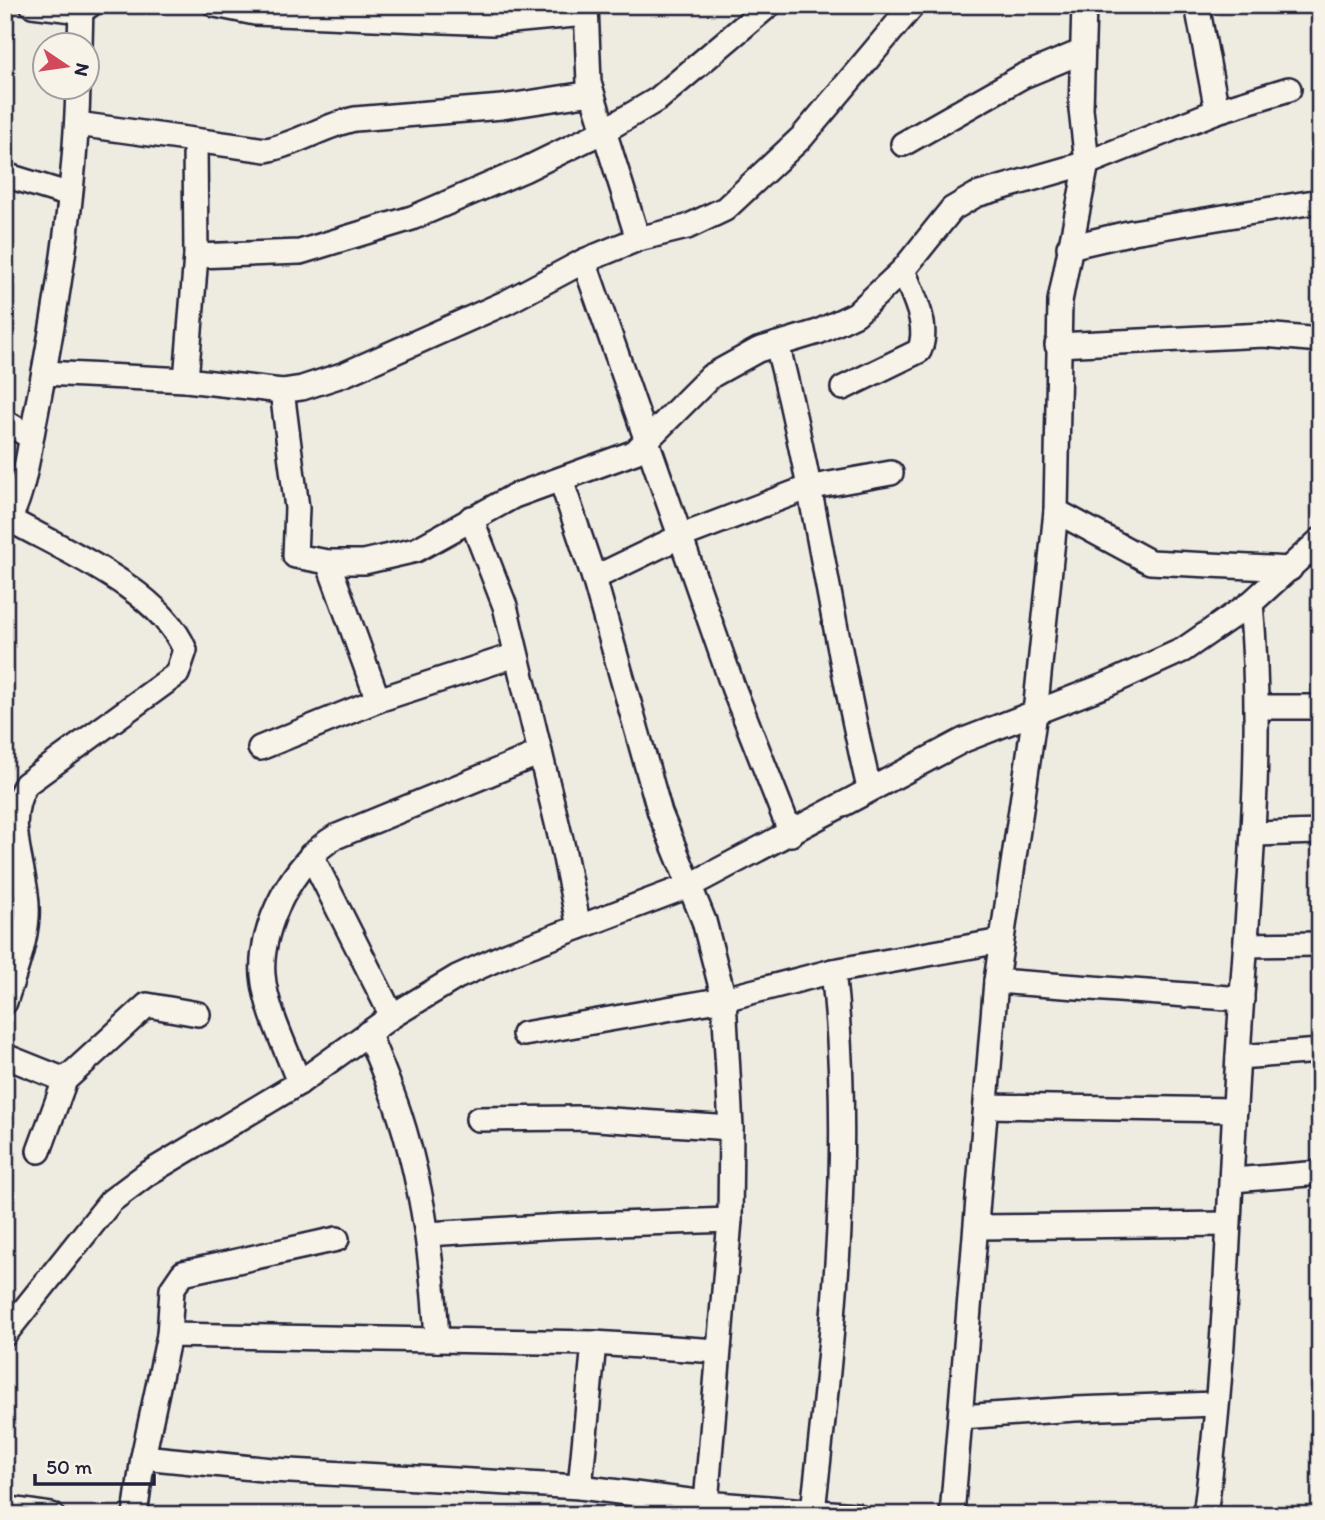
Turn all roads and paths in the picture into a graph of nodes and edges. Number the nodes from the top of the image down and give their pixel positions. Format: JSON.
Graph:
{"nodes":[{"id":1,"x":32,"y":5,"type":"edge"},
{"id":2,"x":215,"y":5,"type":"edge"},
{"id":3,"x":769,"y":5,"type":"edge"},
{"id":4,"x":913,"y":5,"type":"edge"},
{"id":5,"x":1084,"y":5,"type":"edge"},
{"id":6,"x":1197,"y":5,"type":"edge"},
{"id":7,"x":84,"y":7,"type":"edge"},
{"id":8,"x":586,"y":10,"type":"edge"},
{"id":9,"x":81,"y":32,"type":"edge"},
{"id":10,"x":1081,"y":52,"type":"junction"},
{"id":11,"x":1289,"y":89,"type":"dead end"},
{"id":12,"x":592,"y":93,"type":"junction"},
{"id":13,"x":78,"y":102,"type":"edge"},
{"id":14,"x":1217,"y":111,"type":"junction"},
{"id":15,"x":77,"y":124,"type":"junction"},
{"id":16,"x":602,"y":132,"type":"junction"},
{"id":17,"x":195,"y":142,"type":"junction"},
{"id":18,"x":903,"y":144,"type":"dead end"},
{"id":19,"x":1087,"y":163,"type":"junction"},
{"id":20,"x":5,"y":175,"type":"edge"},
{"id":21,"x":69,"y":195,"type":"junction"},
{"id":22,"x":1320,"y":201,"type":"edge"},
{"id":23,"x":638,"y":239,"type":"junction"},
{"id":24,"x":1069,"y":247,"type":"junction"},
{"id":25,"x":196,"y":256,"type":"junction"},
{"id":26,"x":584,"y":261,"type":"junction"},
{"id":27,"x":903,"y":270,"type":"junction"},
{"id":28,"x":1320,"y":340,"type":"edge"},
{"id":29,"x":778,"y":344,"type":"junction"},
{"id":30,"x":1057,"y":345,"type":"junction"},
{"id":31,"x":44,"y":373,"type":"junction"},
{"id":32,"x":187,"y":380,"type":"junction"},
{"id":33,"x":843,"y":388,"type":"dead end"},
{"id":34,"x":282,"y":391,"type":"junction"},
{"id":35,"x":5,"y":422,"type":"edge"},
{"id":36,"x":32,"y":437,"type":"junction"},
{"id":37,"x":649,"y":441,"type":"junction"},
{"id":38,"x":891,"y":473,"type":"dead end"},
{"id":39,"x":561,"y":480,"type":"junction"},
{"id":40,"x":807,"y":488,"type":"junction"},
{"id":41,"x":1056,"y":511,"type":"junction"},
{"id":42,"x":471,"y":518,"type":"junction"},
{"id":43,"x":7,"y":521,"type":"edge"},
{"id":44,"x":679,"y":537,"type":"junction"},
{"id":45,"x":1315,"y":550,"type":"edge"},
{"id":46,"x":328,"y":562,"type":"junction"},
{"id":47,"x":1290,"y":569,"type":"junction"},
{"id":48,"x":594,"y":578,"type":"junction"},
{"id":49,"x":1251,"y":603,"type":"junction"},
{"id":50,"x":516,"y":654,"type":"junction"},
{"id":51,"x":378,"y":700,"type":"junction"},
{"id":52,"x":1258,"y":707,"type":"junction"},
{"id":53,"x":1320,"y":707,"type":"edge"},
{"id":54,"x":1035,"y":713,"type":"junction"},
{"id":55,"x":260,"y":748,"type":"dead end"},
{"id":56,"x":540,"y":753,"type":"junction"},
{"id":57,"x":869,"y":788,"type":"junction"},
{"id":58,"x":1320,"y":832,"type":"edge"},
{"id":59,"x":790,"y":834,"type":"junction"},
{"id":60,"x":1255,"y":834,"type":"junction"},
{"id":61,"x":311,"y":855,"type":"junction"},
{"id":62,"x":691,"y":885,"type":"junction"},
{"id":63,"x":579,"y":927,"type":"junction"},
{"id":64,"x":1001,"y":941,"type":"junction"},
{"id":65,"x":1320,"y":944,"type":"edge"},
{"id":66,"x":1246,"y":945,"type":"junction"},
{"id":67,"x":832,"y":971,"type":"junction"},
{"id":68,"x":996,"y":981,"type":"junction"},
{"id":69,"x":724,"y":999,"type":"junction"},
{"id":70,"x":1242,"y":999,"type":"junction"},
{"id":71,"x":5,"y":1002,"type":"edge"},
{"id":72,"x":198,"y":1014,"type":"dead end"},
{"id":73,"x":392,"y":1016,"type":"junction"},
{"id":74,"x":368,"y":1033,"type":"junction"},
{"id":75,"x":524,"y":1034,"type":"dead end"},
{"id":76,"x":1320,"y":1051,"type":"edge"},
{"id":77,"x":5,"y":1056,"type":"edge"},
{"id":78,"x":1238,"y":1057,"type":"junction"},
{"id":79,"x":65,"y":1080,"type":"junction"},
{"id":80,"x":299,"y":1083,"type":"junction"},
{"id":81,"x":987,"y":1106,"type":"junction"},
{"id":82,"x":1236,"y":1110,"type":"junction"},
{"id":83,"x":478,"y":1119,"type":"dead end"},
{"id":84,"x":730,"y":1128,"type":"junction"},
{"id":85,"x":39,"y":1151,"type":"dead end"},
{"id":86,"x":1320,"y":1173,"type":"edge"},
{"id":87,"x":1233,"y":1180,"type":"junction"},
{"id":88,"x":730,"y":1220,"type":"junction"},
{"id":89,"x":1228,"y":1224,"type":"junction"},
{"id":90,"x":978,"y":1227,"type":"junction"},
{"id":91,"x":427,"y":1234,"type":"junction"},
{"id":92,"x":337,"y":1239,"type":"dead end"},
{"id":93,"x":5,"y":1334,"type":"edge"},
{"id":94,"x":169,"y":1335,"type":"junction"},
{"id":95,"x":437,"y":1340,"type":"junction"},
{"id":96,"x":594,"y":1343,"type":"junction"},
{"id":97,"x":718,"y":1351,"type":"junction"},
{"id":98,"x":1216,"y":1405,"type":"junction"},
{"id":99,"x":961,"y":1417,"type":"junction"},
{"id":100,"x":143,"y":1457,"type":"junction"},
{"id":101,"x":580,"y":1487,"type":"junction"},
{"id":102,"x":5,"y":1508,"type":"edge"},
{"id":103,"x":705,"y":1509,"type":"edge"},
{"id":104,"x":813,"y":1511,"type":"junction"},
{"id":105,"x":52,"y":1515,"type":"edge"},
{"id":106,"x":135,"y":1515,"type":"edge"},
{"id":107,"x":856,"y":1515,"type":"edge"},
{"id":108,"x":952,"y":1515,"type":"edge"},
{"id":109,"x":1205,"y":1515,"type":"edge"}],
"edges":[{"from":1,"to":7,"type":"street"},
{"from":2,"to":8,"type":"street"},
{"from":3,"to":16,"type":"street"},
{"from":4,"to":23,"type":"street"},
{"from":5,"to":10,"type":"street"},
{"from":6,"to":14,"type":"street"},
{"from":7,"to":9,"type":"street"},
{"from":8,"to":12,"type":"street"},
{"from":10,"to":18,"type":"street"},
{"from":10,"to":19,"type":"street"},
{"from":11,"to":14,"type":"street"},
{"from":12,"to":16,"type":"street"},
{"from":12,"to":17,"type":"street"},
{"from":13,"to":15,"type":"street"},
{"from":14,"to":19,"type":"street"},
{"from":15,"to":17,"type":"street"},
{"from":15,"to":21,"type":"street"},
{"from":16,"to":23,"type":"street"},
{"from":16,"to":25,"type":"street"},
{"from":17,"to":25,"type":"street"},
{"from":19,"to":24,"type":"street"},
{"from":19,"to":27,"type":"street"},
{"from":20,"to":21,"type":"street"},
{"from":21,"to":31,"type":"street"},
{"from":22,"to":24,"type":"street"},
{"from":23,"to":26,"type":"street"},
{"from":24,"to":30,"type":"street"},
{"from":25,"to":32,"type":"street"},
{"from":26,"to":34,"type":"street"},
{"from":26,"to":37,"type":"street"},
{"from":27,"to":29,"type":"street"},
{"from":27,"to":33,"type":"street"},
{"from":28,"to":30,"type":"street"},
{"from":29,"to":37,"type":"street"},
{"from":29,"to":40,"type":"street"},
{"from":30,"to":41,"type":"street"},
{"from":31,"to":32,"type":"street"},
{"from":31,"to":36,"type":"street"},
{"from":32,"to":34,"type":"street"},
{"from":34,"to":46,"type":"street"},
{"from":35,"to":36,"type":"street"},
{"from":36,"to":43,"type":"street"},
{"from":37,"to":39,"type":"street"},
{"from":37,"to":44,"type":"street"},
{"from":38,"to":40,"type":"street"},
{"from":39,"to":42,"type":"street"},
{"from":39,"to":48,"type":"street"},
{"from":40,"to":44,"type":"street"},
{"from":40,"to":57,"type":"street"},
{"from":41,"to":47,"type":"street"},
{"from":41,"to":54,"type":"street"},
{"from":42,"to":46,"type":"street"},
{"from":42,"to":50,"type":"street"},
{"from":43,"to":71,"type":"street"},
{"from":44,"to":48,"type":"street"},
{"from":44,"to":59,"type":"street"},
{"from":45,"to":47,"type":"street"},
{"from":46,"to":51,"type":"street"},
{"from":47,"to":49,"type":"street"},
{"from":48,"to":62,"type":"street"},
{"from":49,"to":52,"type":"street"},
{"from":49,"to":54,"type":"street"},
{"from":50,"to":51,"type":"street"},
{"from":50,"to":56,"type":"street"},
{"from":51,"to":55,"type":"street"},
{"from":52,"to":53,"type":"street"},
{"from":52,"to":60,"type":"street"},
{"from":54,"to":57,"type":"street"},
{"from":54,"to":64,"type":"street"},
{"from":56,"to":61,"type":"street"},
{"from":56,"to":63,"type":"street"},
{"from":57,"to":59,"type":"street"},
{"from":58,"to":60,"type":"street"},
{"from":59,"to":62,"type":"street"},
{"from":60,"to":66,"type":"street"},
{"from":61,"to":73,"type":"street"},
{"from":61,"to":80,"type":"street"},
{"from":62,"to":63,"type":"street"},
{"from":62,"to":69,"type":"street"},
{"from":63,"to":73,"type":"street"},
{"from":64,"to":67,"type":"street"},
{"from":64,"to":68,"type":"street"},
{"from":65,"to":66,"type":"street"},
{"from":66,"to":70,"type":"street"},
{"from":67,"to":69,"type":"street"},
{"from":67,"to":104,"type":"street"},
{"from":68,"to":70,"type":"street"},
{"from":68,"to":81,"type":"street"},
{"from":69,"to":75,"type":"street"},
{"from":69,"to":84,"type":"street"},
{"from":70,"to":78,"type":"street"},
{"from":72,"to":79,"type":"street"},
{"from":73,"to":74,"type":"street"},
{"from":74,"to":80,"type":"street"},
{"from":74,"to":91,"type":"street"},
{"from":76,"to":78,"type":"street"},
{"from":77,"to":79,"type":"street"},
{"from":78,"to":82,"type":"street"},
{"from":79,"to":85,"type":"street"},
{"from":80,"to":93,"type":"street"},
{"from":81,"to":82,"type":"street"},
{"from":81,"to":90,"type":"street"},
{"from":82,"to":87,"type":"street"},
{"from":83,"to":84,"type":"street"},
{"from":84,"to":88,"type":"street"},
{"from":86,"to":87,"type":"street"},
{"from":87,"to":89,"type":"street"},
{"from":88,"to":91,"type":"street"},
{"from":88,"to":97,"type":"street"},
{"from":89,"to":90,"type":"street"},
{"from":89,"to":98,"type":"street"},
{"from":90,"to":99,"type":"street"},
{"from":91,"to":95,"type":"street"},
{"from":92,"to":94,"type":"street"},
{"from":94,"to":95,"type":"street"},
{"from":94,"to":100,"type":"street"},
{"from":95,"to":96,"type":"street"},
{"from":96,"to":97,"type":"street"},
{"from":96,"to":101,"type":"street"},
{"from":97,"to":103,"type":"street"},
{"from":98,"to":99,"type":"street"},
{"from":98,"to":109,"type":"street"},
{"from":99,"to":108,"type":"street"},
{"from":100,"to":101,"type":"street"},
{"from":100,"to":106,"type":"street"},
{"from":101,"to":103,"type":"street"},
{"from":102,"to":105,"type":"street"},
{"from":103,"to":104,"type":"street"},
{"from":104,"to":107,"type":"street"}]}
